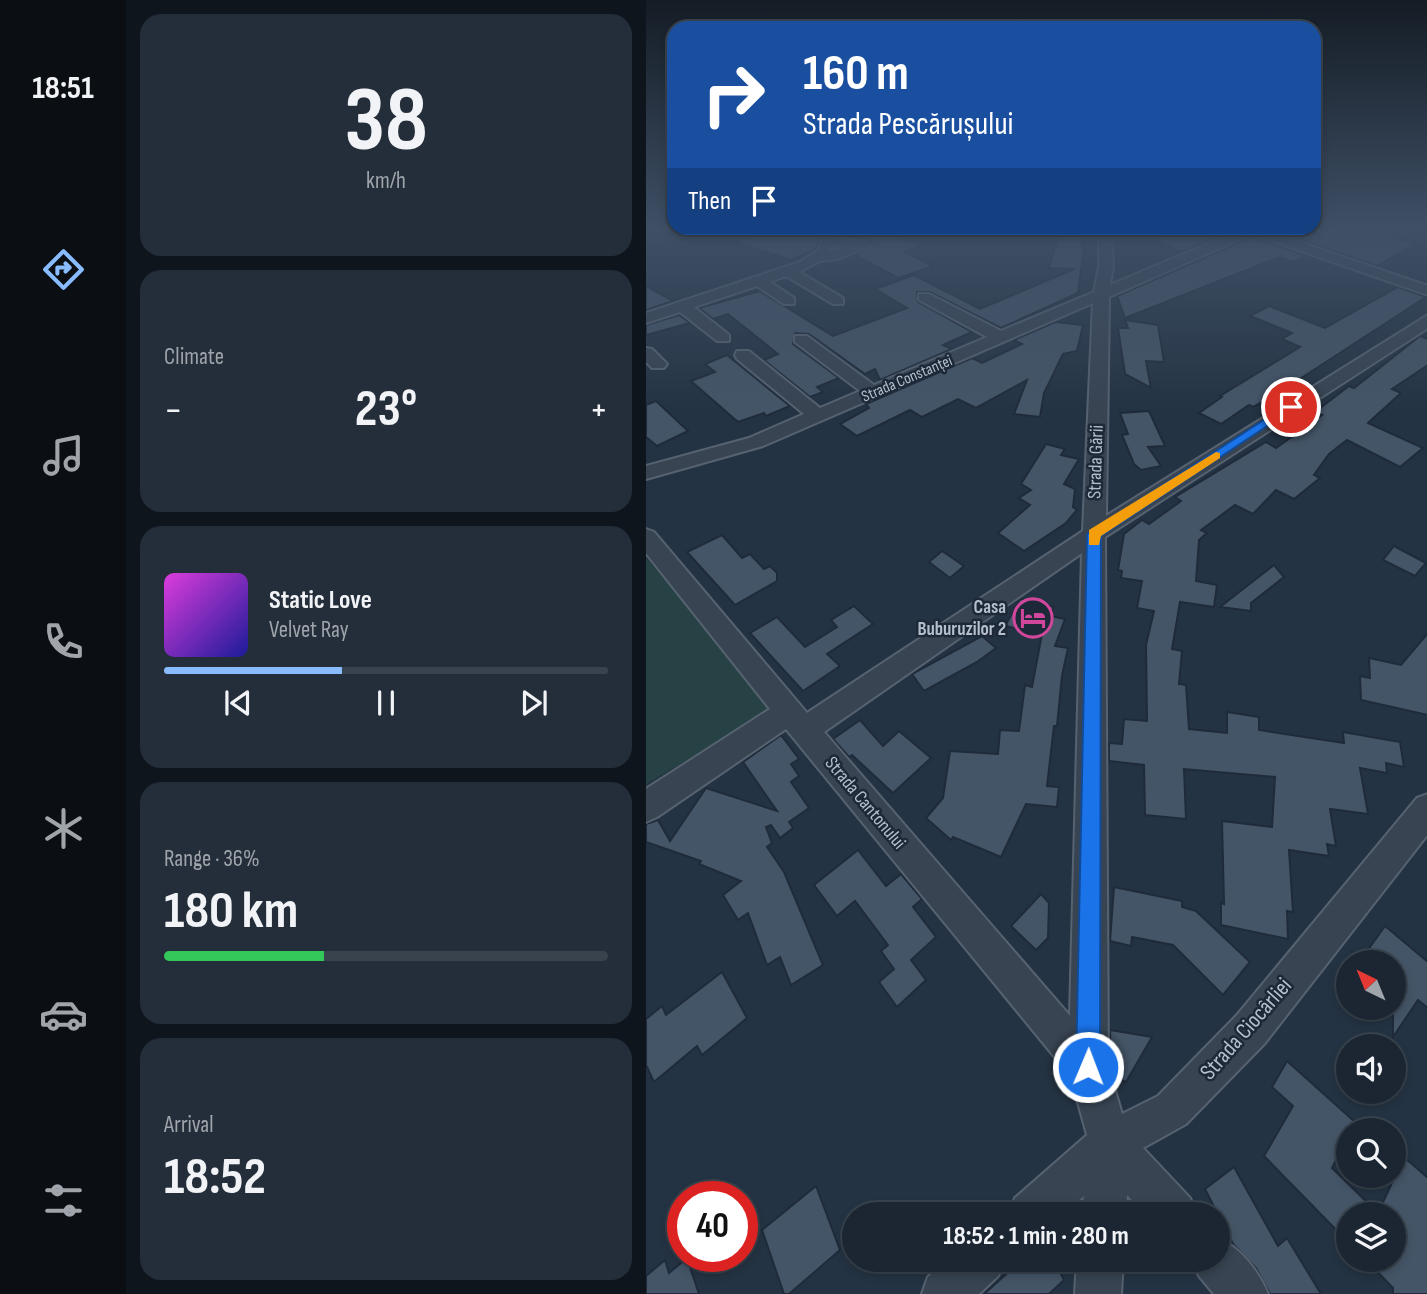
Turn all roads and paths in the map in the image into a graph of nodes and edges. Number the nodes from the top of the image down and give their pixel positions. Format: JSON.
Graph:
{"nodes":[{"id":1,"x":734,"y":289,"type":"edge"},
{"id":2,"x":772,"y":289,"type":"edge"},
{"id":3,"x":819,"y":289,"type":"edge"},
{"id":4,"x":1089,"y":289,"type":"edge"},
{"id":5,"x":1104,"y":289,"type":"edge"},
{"id":6,"x":924,"y":297,"type":"dead end"},
{"id":7,"x":789,"y":301,"type":"dead end"},
{"id":8,"x":838,"y":301,"type":"dead end"},
{"id":9,"x":683,"y":306,"type":"junction"},
{"id":10,"x":646,"y":318,"type":"edge"},
{"id":11,"x":1427,"y":320,"type":"edge"},
{"id":12,"x":723,"y":338,"type":"dead end"},
{"id":13,"x":1001,"y":338,"type":"junction"},
{"id":14,"x":801,"y":339,"type":"dead end"},
{"id":15,"x":743,"y":355,"type":"dead end"},
{"id":16,"x":874,"y":393,"type":"junction"},
{"id":17,"x":819,"y":417,"type":"junction"},
{"id":18,"x":646,"y":449,"type":"edge"},
{"id":19,"x":654,"y":471,"type":"edge"},
{"id":20,"x":1094,"y":534,"type":"junction"},
{"id":21,"x":646,"y":537,"type":"edge"},
{"id":22,"x":796,"y":721,"type":"junction"},
{"id":23,"x":646,"y":807,"type":"edge"},
{"id":24,"x":1427,"y":808,"type":"edge"},
{"id":25,"x":1088,"y":1067,"type":"junction"},
{"id":26,"x":1110,"y":1143,"type":"junction"},
{"id":27,"x":1044,"y":1202,"type":"edge"},
{"id":28,"x":1105,"y":1202,"type":"edge"},
{"id":29,"x":1163,"y":1202,"type":"edge"},
{"id":30,"x":969,"y":1272,"type":"edge"},
{"id":31,"x":1099,"y":1272,"type":"edge"},
{"id":32,"x":1226,"y":1272,"type":"edge"},
{"id":33,"x":945,"y":1294,"type":"edge"},
{"id":34,"x":1098,"y":1294,"type":"edge"},
{"id":35,"x":1246,"y":1294,"type":"edge"}],
"edges":[{"from":1,"to":9,"type":"street"},
{"from":2,"to":7,"type":"street"},
{"from":3,"to":8,"type":"street"},
{"from":4,"to":13,"type":"street","name":"Strada Constanței"},
{"from":5,"to":20,"type":"street","name":"Strada Gării"},
{"from":6,"to":13,"type":"street"},
{"from":9,"to":10,"type":"street"},
{"from":9,"to":12,"type":"street"},
{"from":11,"to":20,"type":"street"},
{"from":13,"to":16,"type":"street","name":"Strada Constanței"},
{"from":14,"to":16,"type":"street"},
{"from":15,"to":17,"type":"street"},
{"from":16,"to":17,"type":"street","name":"Strada Constanței"},
{"from":17,"to":19,"type":"street","name":"Strada Constanței"},
{"from":18,"to":19,"type":"street"},
{"from":20,"to":22,"type":"street"},
{"from":20,"to":25,"type":"street","name":"Strada Gării"},
{"from":21,"to":22,"type":"street","name":"Strada Cantonului"},
{"from":22,"to":23,"type":"street"},
{"from":22,"to":25,"type":"street","name":"Strada Cantonului"},
{"from":24,"to":26,"type":"street","name":"Strada Ciocârliei"},
{"from":25,"to":26,"type":"street","name":"Strada Gării"},
{"from":26,"to":27,"type":"street","name":"Strada Ciocârliei"},
{"from":26,"to":28,"type":"street","name":"Strada Gării"},
{"from":26,"to":29,"type":"street"},
{"from":30,"to":33,"type":"street"},
{"from":31,"to":34,"type":"street"},
{"from":32,"to":35,"type":"street"}]}
